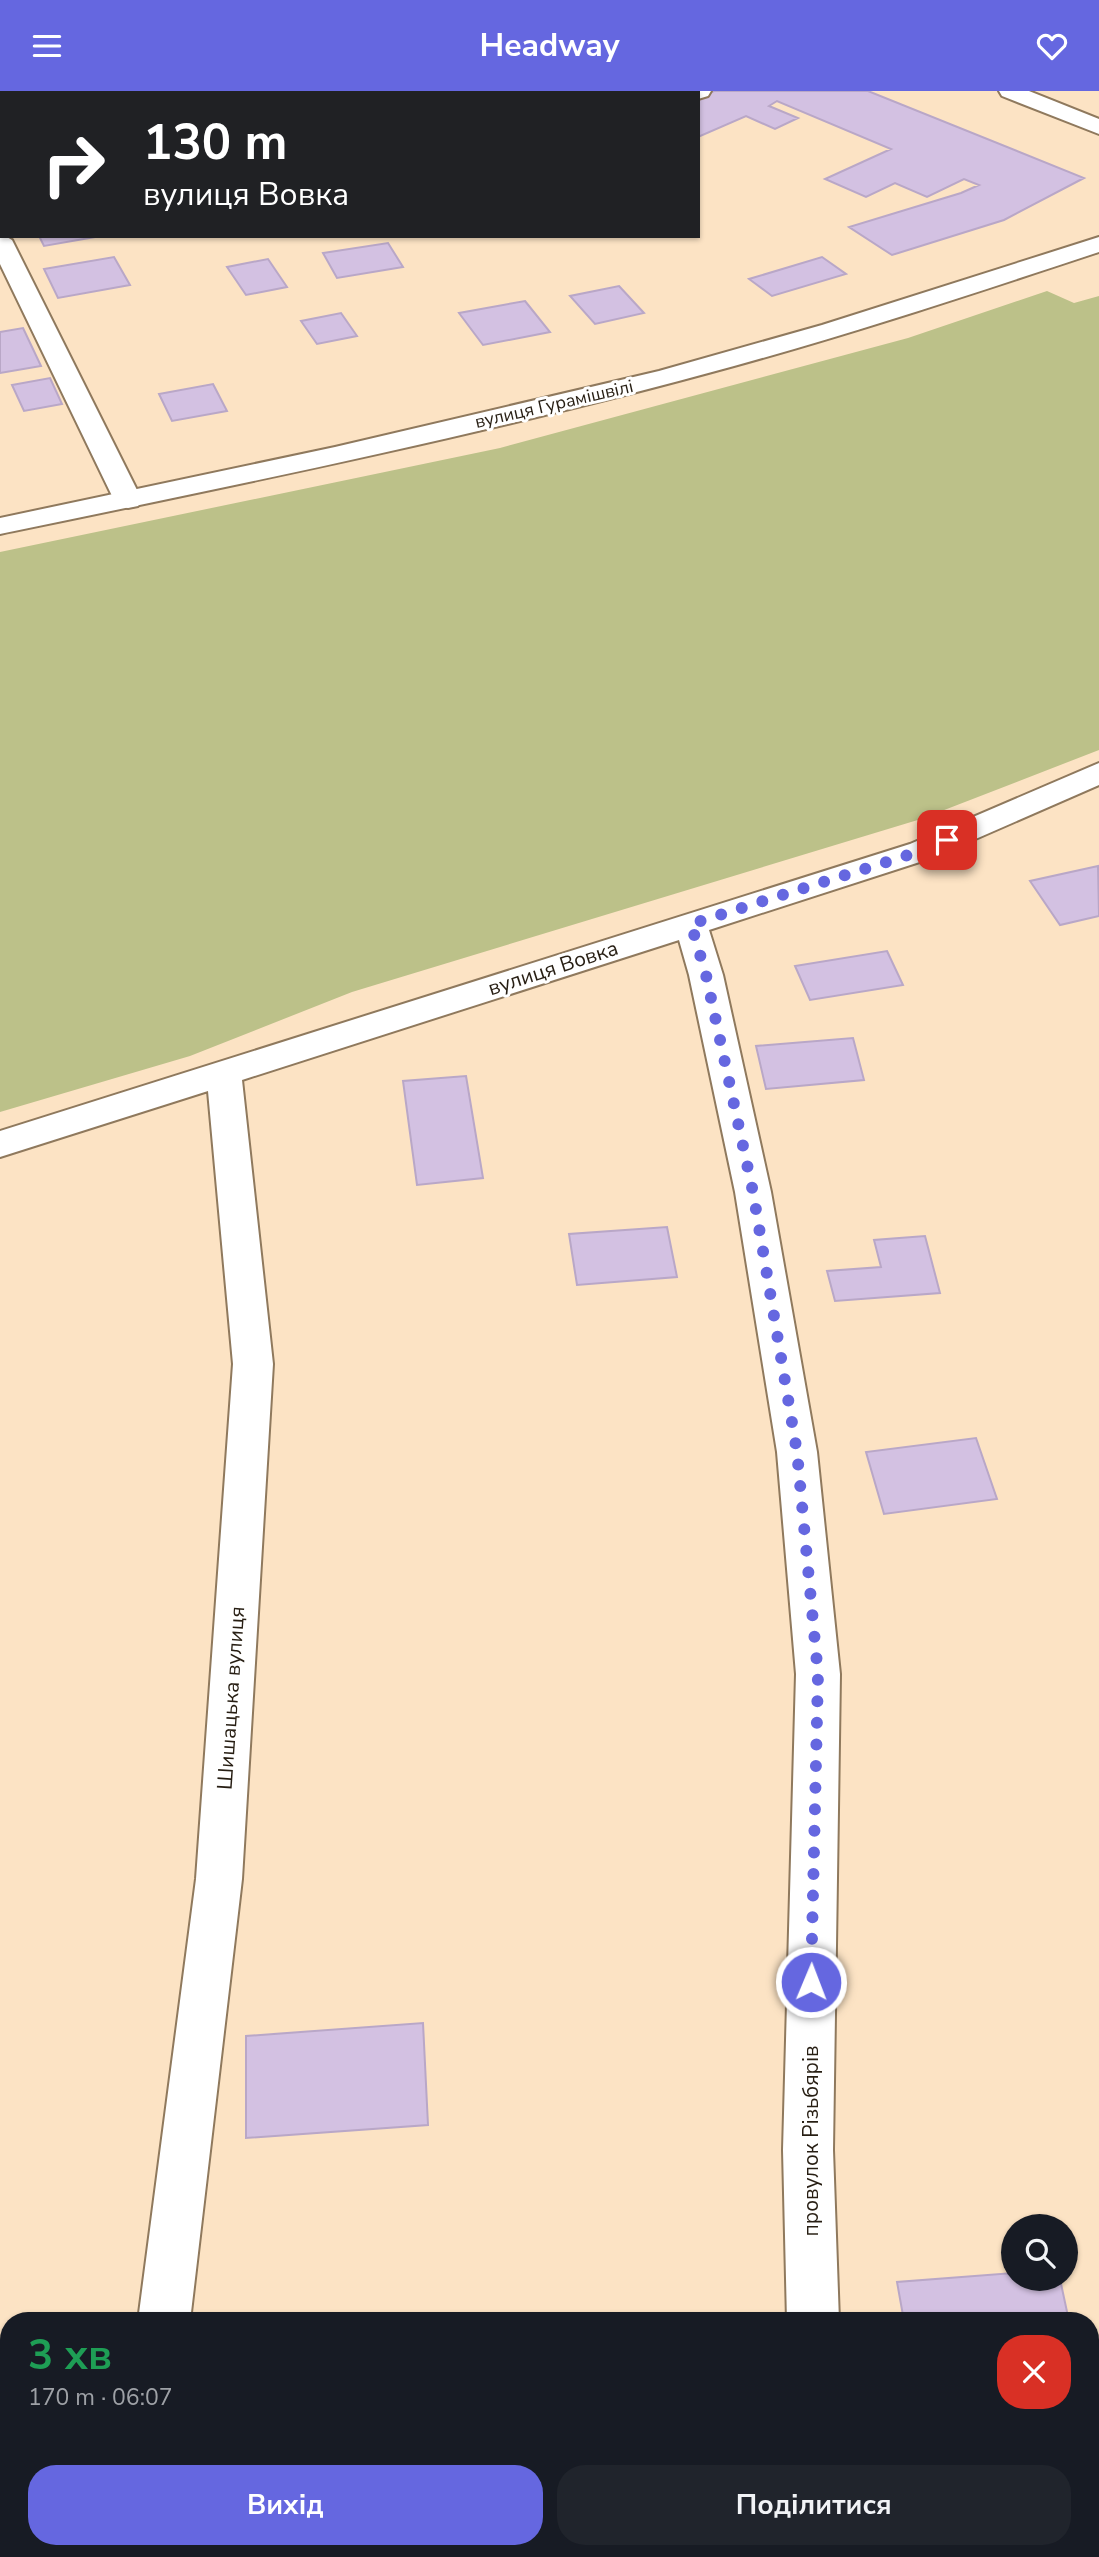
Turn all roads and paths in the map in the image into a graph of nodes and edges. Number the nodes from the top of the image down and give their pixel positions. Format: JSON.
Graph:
{"nodes":[{"id":1,"x":1010,"y":91,"type":"edge"},
{"id":2,"x":1099,"y":127,"type":"edge"},
{"id":3,"x":0,"y":240,"type":"edge"},
{"id":4,"x":1099,"y":244,"type":"edge"},
{"id":5,"x":128,"y":500,"type":"junction"},
{"id":6,"x":0,"y":526,"type":"edge"},
{"id":7,"x":1099,"y":773,"type":"edge"},
{"id":8,"x":691,"y":924,"type":"junction"},
{"id":9,"x":224,"y":1073,"type":"junction"},
{"id":10,"x":0,"y":1145,"type":"edge"},
{"id":11,"x":165,"y":2312,"type":"edge"},
{"id":12,"x":813,"y":2312,"type":"edge"}],
"edges":[{"from":1,"to":2,"type":"street"},
{"from":3,"to":5,"type":"street"},
{"from":4,"to":5,"type":"street","name":"вулиця Гурамішвілі"},
{"from":5,"to":6,"type":"street","name":"вулиця Гурамішвілі"},
{"from":7,"to":8,"type":"street","name":"вулиця Вовка"},
{"from":8,"to":9,"type":"street","name":"вулиця Вовка"},
{"from":8,"to":12,"type":"street","name":"провулок Різьбярів"},
{"from":9,"to":10,"type":"street","name":"вулиця Вовка"},
{"from":9,"to":11,"type":"street","name":"Шишацька вулиця"}]}
